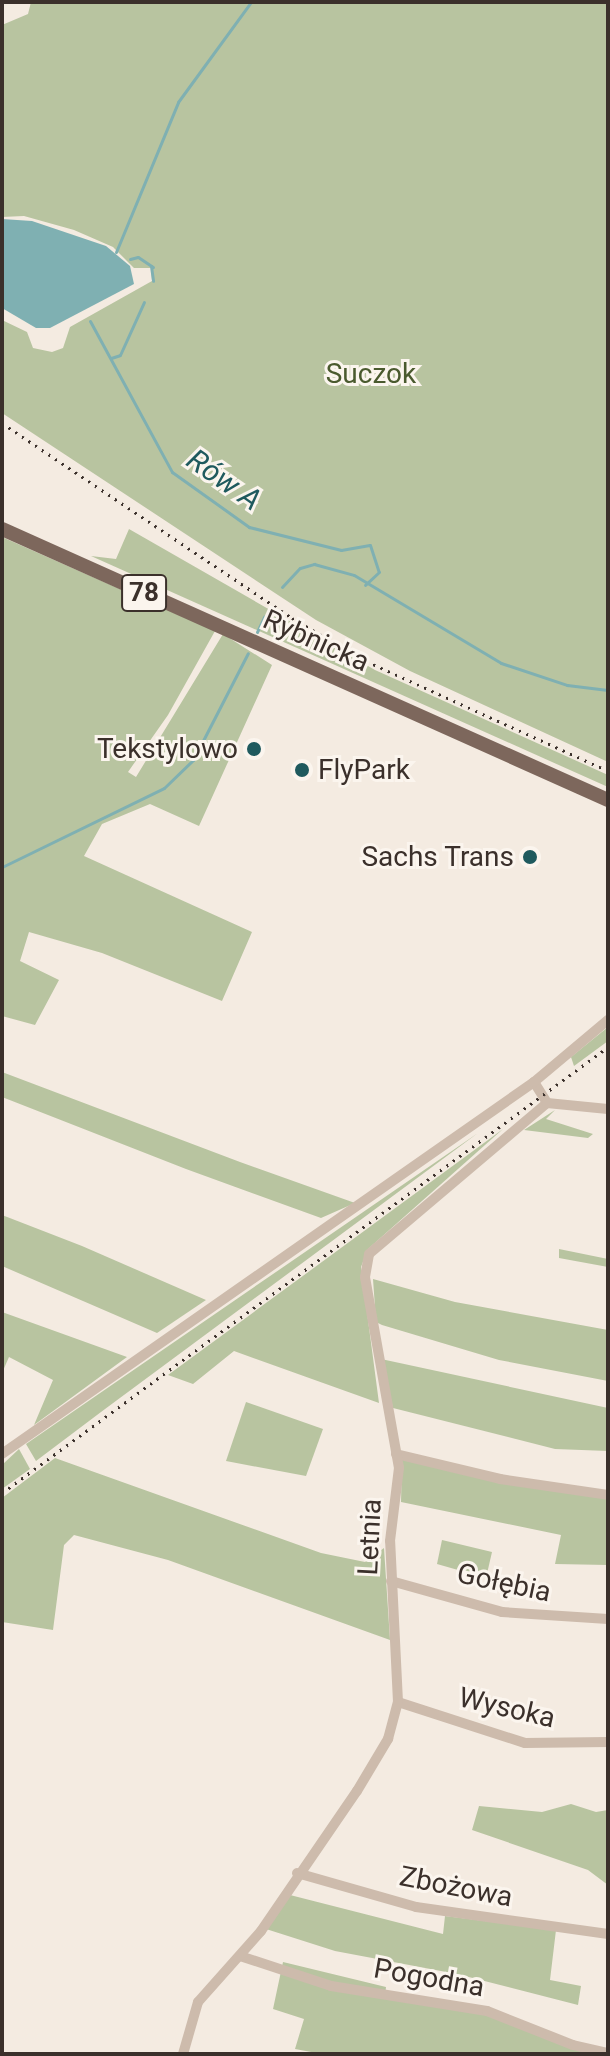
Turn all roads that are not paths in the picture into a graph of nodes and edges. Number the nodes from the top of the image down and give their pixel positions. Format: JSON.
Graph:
{"nodes":[{"id":1,"x":2,"y":529,"type":"edge"},
{"id":2,"x":608,"y":800,"type":"edge"},
{"id":3,"x":608,"y":1020,"type":"edge"},
{"id":4,"x":534,"y":1082,"type":"junction"},
{"id":5,"x":547,"y":1103,"type":"junction"},
{"id":6,"x":608,"y":1109,"type":"edge"},
{"id":7,"x":2,"y":1454,"type":"edge"},
{"id":8,"x":396,"y":1454,"type":"junction"},
{"id":9,"x":608,"y":1495,"type":"edge"},
{"id":10,"x":391,"y":1581,"type":"junction"},
{"id":11,"x":608,"y":1619,"type":"edge"},
{"id":12,"x":398,"y":1702,"type":"junction"},
{"id":13,"x":608,"y":1742,"type":"edge"},
{"id":14,"x":297,"y":1873,"type":"junction"},
{"id":15,"x":608,"y":1934,"type":"edge"},
{"id":16,"x":240,"y":1956,"type":"junction"},
{"id":17,"x":608,"y":2053,"type":"edge"},
{"id":18,"x":183,"y":2054,"type":"edge"}],
"edges":[{"from":1,"to":2,"type":"main road","name":"Rybnicka","number":"78"},
{"from":3,"to":4,"type":"street"},
{"from":4,"to":5,"type":"street"},
{"from":4,"to":7,"type":"street"},
{"from":5,"to":6,"type":"street"},
{"from":5,"to":8,"type":"street","name":"Letnia"},
{"from":8,"to":9,"type":"street"},
{"from":8,"to":10,"type":"street","name":"Letnia"},
{"from":10,"to":11,"type":"street","name":"Gołębia"},
{"from":10,"to":12,"type":"street","name":"Letnia"},
{"from":12,"to":13,"type":"street","name":"Wysoka"},
{"from":12,"to":14,"type":"street","name":"Letnia"},
{"from":14,"to":15,"type":"street","name":"Zbożowa"},
{"from":14,"to":16,"type":"street","name":"Letnia"},
{"from":16,"to":17,"type":"street","name":"Pogodna"},
{"from":16,"to":18,"type":"street","name":"Letnia"}]}
